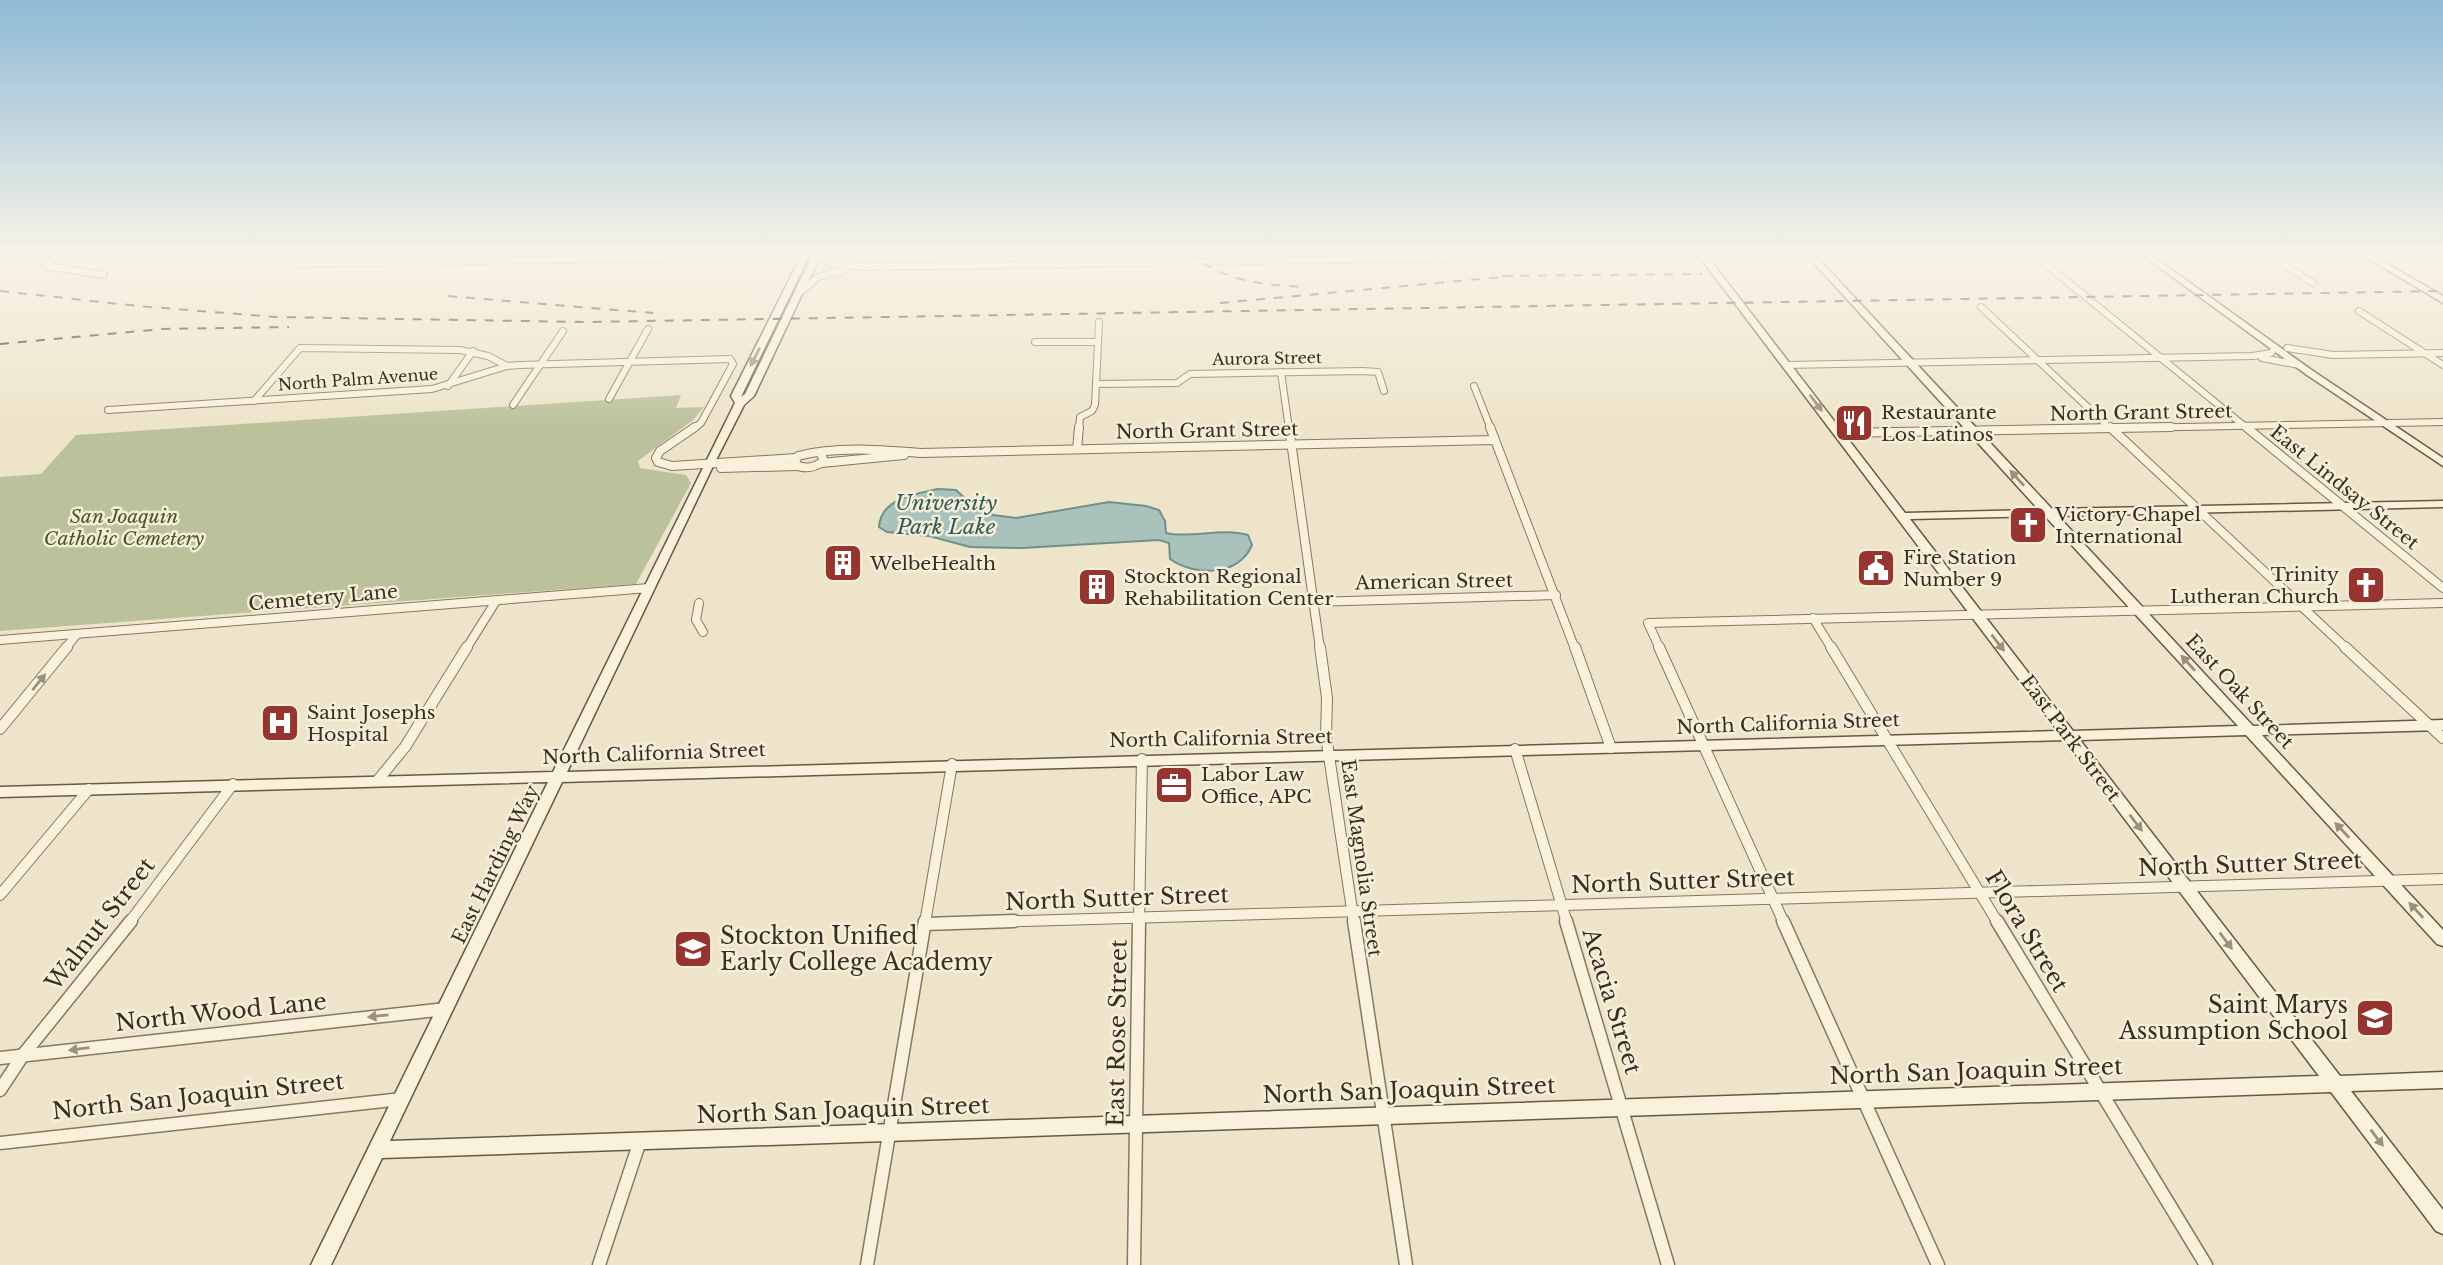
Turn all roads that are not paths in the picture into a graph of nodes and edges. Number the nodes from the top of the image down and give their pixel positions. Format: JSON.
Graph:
{"nodes":[{"id":1,"x":782,"y":311,"type":"edge"},
{"id":2,"x":790,"y":311,"type":"edge"},
{"id":3,"x":1745,"y":311,"type":"edge"},
{"id":4,"x":1864,"y":311,"type":"edge"},
{"id":5,"x":1985,"y":311,"type":"edge"},
{"id":6,"x":2104,"y":311,"type":"edge"},
{"id":7,"x":2224,"y":311,"type":"edge"},
{"id":8,"x":2236,"y":311,"type":"edge"},
{"id":9,"x":2359,"y":311,"type":"dead end"},
{"id":10,"x":1099,"y":322,"type":"dead end"},
{"id":11,"x":648,"y":329,"type":"dead end"},
{"id":12,"x":563,"y":331,"type":"dead end"},
{"id":13,"x":1035,"y":342,"type":"dead end"},
{"id":14,"x":1098,"y":342,"type":"junction"},
{"id":15,"x":2275,"y":348,"type":"junction"},
{"id":16,"x":2287,"y":348,"type":"junction"},
{"id":17,"x":473,"y":351,"type":"junction"},
{"id":18,"x":2425,"y":353,"type":"junction"},
{"id":19,"x":2443,"y":353,"type":"edge"},
{"id":20,"x":2333,"y":355,"type":"junction"},
{"id":21,"x":2253,"y":356,"type":"junction"},
{"id":22,"x":2160,"y":357,"type":"junction"},
{"id":23,"x":733,"y":360,"type":"joint"},
{"id":24,"x":2035,"y":360,"type":"junction"},
{"id":25,"x":630,"y":361,"type":"junction"},
{"id":26,"x":1911,"y":362,"type":"junction"},
{"id":27,"x":541,"y":364,"type":"junction"},
{"id":28,"x":1786,"y":365,"type":"junction"},
{"id":29,"x":2299,"y":365,"type":"junction"},
{"id":30,"x":2310,"y":365,"type":"junction"},
{"id":31,"x":2443,"y":365,"type":"edge"},
{"id":32,"x":507,"y":366,"type":"junction"},
{"id":33,"x":1281,"y":372,"type":"junction"},
{"id":34,"x":1096,"y":384,"type":"junction"},
{"id":35,"x":449,"y":386,"type":"junction"},
{"id":36,"x":1474,"y":386,"type":"dead end"},
{"id":37,"x":1384,"y":391,"type":"dead end"},
{"id":38,"x":609,"y":399,"type":"dead end"},
{"id":39,"x":254,"y":401,"type":"junction"},
{"id":40,"x":740,"y":403,"type":"junction"},
{"id":41,"x":513,"y":405,"type":"dead end"},
{"id":42,"x":108,"y":410,"type":"dead end"},
{"id":43,"x":2385,"y":421,"type":"junction"},
{"id":44,"x":2443,"y":422,"type":"edge"},
{"id":45,"x":2244,"y":425,"type":"junction"},
{"id":46,"x":2110,"y":428,"type":"junction"},
{"id":47,"x":1975,"y":431,"type":"junction"},
{"id":48,"x":1839,"y":433,"type":"junction"},
{"id":49,"x":1495,"y":440,"type":"junction"},
{"id":50,"x":1291,"y":444,"type":"junction"},
{"id":51,"x":1077,"y":449,"type":"junction"},
{"id":52,"x":920,"y":453,"type":"junction"},
{"id":53,"x":821,"y":454,"type":"junction"},
{"id":54,"x":797,"y":462,"type":"junction"},
{"id":55,"x":821,"y":463,"type":"junction"},
{"id":56,"x":2443,"y":463,"type":"edge"},
{"id":57,"x":709,"y":464,"type":"junction"},
{"id":58,"x":2443,"y":504,"type":"edge"},
{"id":59,"x":2343,"y":506,"type":"junction"},
{"id":60,"x":2197,"y":509,"type":"junction"},
{"id":61,"x":2048,"y":513,"type":"junction"},
{"id":62,"x":1902,"y":516,"type":"junction"},
{"id":63,"x":649,"y":588,"type":"junction"},
{"id":64,"x":2443,"y":588,"type":"edge"},
{"id":65,"x":1556,"y":595,"type":"junction"},
{"id":66,"x":496,"y":601,"type":"junction"},
{"id":67,"x":1313,"y":602,"type":"junction"},
{"id":68,"x":699,"y":603,"type":"dead end"},
{"id":69,"x":2443,"y":603,"type":"edge"},
{"id":70,"x":2301,"y":606,"type":"junction"},
{"id":71,"x":2140,"y":610,"type":"junction"},
{"id":72,"x":1976,"y":614,"type":"junction"},
{"id":73,"x":1813,"y":618,"type":"junction"},
{"id":74,"x":703,"y":632,"type":"dead end"},
{"id":75,"x":77,"y":634,"type":"junction"},
{"id":76,"x":0,"y":640,"type":"edge"},
{"id":77,"x":2436,"y":725,"type":"edge"},
{"id":78,"x":0,"y":729,"type":"edge"},
{"id":79,"x":2250,"y":730,"type":"junction"},
{"id":80,"x":2069,"y":735,"type":"junction"},
{"id":81,"x":2443,"y":738,"type":"edge"},
{"id":82,"x":1886,"y":740,"type":"junction"},
{"id":83,"x":1703,"y":745,"type":"junction"},
{"id":84,"x":1611,"y":748,"type":"junction"},
{"id":85,"x":1515,"y":749,"type":"junction"},
{"id":86,"x":1330,"y":755,"type":"junction"},
{"id":87,"x":1142,"y":759,"type":"junction"},
{"id":88,"x":952,"y":764,"type":"junction"},
{"id":89,"x":559,"y":776,"type":"junction"},
{"id":90,"x":378,"y":780,"type":"junction"},
{"id":91,"x":233,"y":784,"type":"junction"},
{"id":92,"x":89,"y":789,"type":"junction"},
{"id":93,"x":0,"y":792,"type":"edge"},
{"id":94,"x":2443,"y":879,"type":"edge"},
{"id":95,"x":2388,"y":880,"type":"junction"},
{"id":96,"x":2184,"y":887,"type":"junction"},
{"id":97,"x":1980,"y":893,"type":"junction"},
{"id":98,"x":0,"y":895,"type":"edge"},
{"id":99,"x":1772,"y":899,"type":"junction"},
{"id":100,"x":1561,"y":905,"type":"junction"},
{"id":101,"x":1351,"y":912,"type":"junction"},
{"id":102,"x":1140,"y":918,"type":"junction"},
{"id":103,"x":925,"y":924,"type":"junction"},
{"id":104,"x":2443,"y":940,"type":"edge"},
{"id":105,"x":446,"y":1009,"type":"junction"},
{"id":106,"x":23,"y":1055,"type":"junction"},
{"id":107,"x":0,"y":1058,"type":"edge"},
{"id":108,"x":2443,"y":1080,"type":"edge"},
{"id":109,"x":2335,"y":1084,"type":"junction"},
{"id":110,"x":0,"y":1090,"type":"edge"},
{"id":111,"x":2100,"y":1091,"type":"junction"},
{"id":112,"x":402,"y":1099,"type":"junction"},
{"id":113,"x":1863,"y":1099,"type":"junction"},
{"id":114,"x":1621,"y":1107,"type":"junction"},
{"id":115,"x":1385,"y":1116,"type":"junction"},
{"id":116,"x":1137,"y":1124,"type":"junction"},
{"id":117,"x":890,"y":1133,"type":"junction"},
{"id":118,"x":640,"y":1141,"type":"junction"},
{"id":119,"x":0,"y":1143,"type":"edge"},
{"id":120,"x":377,"y":1150,"type":"junction"},
{"id":121,"x":2443,"y":1225,"type":"edge"},
{"id":122,"x":321,"y":1265,"type":"edge"},
{"id":123,"x":599,"y":1265,"type":"edge"},
{"id":124,"x":867,"y":1265,"type":"edge"},
{"id":125,"x":1134,"y":1265,"type":"edge"},
{"id":126,"x":1406,"y":1265,"type":"edge"},
{"id":127,"x":1668,"y":1265,"type":"edge"},
{"id":128,"x":1937,"y":1265,"type":"edge"},
{"id":129,"x":2206,"y":1265,"type":"edge"}],
"edges":[{"from":1,"to":40,"type":"street","name":"East Harding Way","one_way":true},
{"from":2,"to":40,"type":"street","name":"East Harding Way"},
{"from":3,"to":28,"type":"street","name":"East Park Street"},
{"from":4,"to":26,"type":"street","name":"East Oak Street"},
{"from":5,"to":24,"type":"street"},
{"from":6,"to":22,"type":"street","name":"East Lindsay Street"},
{"from":7,"to":15,"type":"street"},
{"from":8,"to":16,"type":"street"},
{"from":9,"to":18,"type":"street"},
{"from":10,"to":14,"type":"street"},
{"from":11,"to":25,"type":"street"},
{"from":12,"to":27,"type":"street"},
{"from":13,"to":14,"type":"street"},
{"from":14,"to":34,"type":"street"},
{"from":15,"to":21,"type":"street"},
{"from":15,"to":29,"type":"street"},
{"from":16,"to":20,"type":"street"},
{"from":16,"to":30,"type":"street"},
{"from":17,"to":32,"type":"street"},
{"from":17,"to":35,"type":"street"},
{"from":17,"to":39,"type":"street"},
{"from":18,"to":19,"type":"street"},
{"from":18,"to":20,"type":"street"},
{"from":18,"to":31,"type":"street"},
{"from":20,"to":30,"type":"street"},
{"from":21,"to":22,"type":"street"},
{"from":21,"to":29,"type":"street"},
{"from":22,"to":24,"type":"street"},
{"from":22,"to":45,"type":"street","name":"East Lindsay Street"},
{"from":23,"to":25,"type":"street","name":"North Palm Avenue"},
{"from":23,"to":57,"type":"street","name":"North Grant Street"},
{"from":24,"to":26,"type":"street"},
{"from":24,"to":46,"type":"street"},
{"from":25,"to":27,"type":"street","name":"North Palm Avenue"},
{"from":25,"to":38,"type":"street"},
{"from":26,"to":28,"type":"street"},
{"from":26,"to":47,"type":"street","name":"East Oak Street"},
{"from":27,"to":32,"type":"street","name":"North Palm Avenue"},
{"from":27,"to":41,"type":"street"},
{"from":28,"to":48,"type":"street","name":"East Park Street","one_way":true},
{"from":29,"to":43,"type":"street"},
{"from":30,"to":43,"type":"street"},
{"from":32,"to":35,"type":"street","name":"North Palm Avenue"},
{"from":33,"to":34,"type":"street","name":"Aurora Street"},
{"from":33,"to":37,"type":"street","name":"Aurora Street"},
{"from":33,"to":50,"type":"street","name":"East Magnolia Street"},
{"from":34,"to":51,"type":"street"},
{"from":35,"to":39,"type":"street","name":"North Palm Avenue"},
{"from":36,"to":49,"type":"street"},
{"from":39,"to":42,"type":"street","name":"North Palm Avenue"},
{"from":40,"to":57,"type":"street","name":"East Harding Way"},
{"from":43,"to":44,"type":"street","name":"North Grant Street"},
{"from":43,"to":45,"type":"street","name":"North Grant Street"},
{"from":43,"to":56,"type":"street"},
{"from":45,"to":46,"type":"street","name":"North Grant Street"},
{"from":45,"to":59,"type":"street","name":"East Lindsay Street"},
{"from":46,"to":47,"type":"street","name":"North Grant Street"},
{"from":46,"to":60,"type":"street"},
{"from":47,"to":48,"type":"street","name":"North Grant Street"},
{"from":61,"to":47,"type":"street","name":"East Oak Street","one_way":true},
{"from":48,"to":62,"type":"street","name":"East Park Street"},
{"from":49,"to":50,"type":"street","name":"North Grant Street"},
{"from":49,"to":65,"type":"street"},
{"from":50,"to":51,"type":"street","name":"North Grant Street"},
{"from":50,"to":67,"type":"street","name":"East Magnolia Street"},
{"from":51,"to":52,"type":"street","name":"North Grant Street"},
{"from":52,"to":53,"type":"street","name":"North Grant Street"},
{"from":52,"to":55,"type":"street","name":"North Grant Street"},
{"from":53,"to":54,"type":"street","name":"North Grant Street"},
{"from":53,"to":55,"type":"street"},
{"from":54,"to":55,"type":"street","name":"North Grant Street"},
{"from":54,"to":57,"type":"street","name":"North Grant Street"},
{"from":57,"to":63,"type":"street","name":"East Harding Way"},
{"from":58,"to":59,"type":"street"},
{"from":59,"to":60,"type":"street"},
{"from":59,"to":64,"type":"street","name":"East Lindsay Street"},
{"from":60,"to":61,"type":"street"},
{"from":60,"to":70,"type":"street"},
{"from":61,"to":62,"type":"street"},
{"from":61,"to":71,"type":"street","name":"East Oak Street"},
{"from":62,"to":72,"type":"street","name":"East Park Street"},
{"from":63,"to":66,"type":"street","name":"Cemetery Lane"},
{"from":63,"to":89,"type":"street","name":"East Harding Way"},
{"from":65,"to":67,"type":"street","name":"American Street"},
{"from":65,"to":84,"type":"street"},
{"from":66,"to":75,"type":"street","name":"Cemetery Lane"},
{"from":66,"to":90,"type":"street"},
{"from":67,"to":86,"type":"street","name":"East Magnolia Street"},
{"from":68,"to":74,"type":"street"},
{"from":69,"to":70,"type":"street"},
{"from":70,"to":71,"type":"street"},
{"from":70,"to":77,"type":"street"},
{"from":71,"to":72,"type":"street"},
{"from":79,"to":71,"type":"street","name":"East Oak Street","one_way":true},
{"from":72,"to":73,"type":"street"},
{"from":72,"to":80,"type":"street","name":"East Park Street","one_way":true},
{"from":73,"to":82,"type":"street","name":"Flora Street"},
{"from":73,"to":83,"type":"street"},
{"from":75,"to":76,"type":"street","name":"Cemetery Lane"},
{"from":78,"to":75,"type":"street","one_way":true},
{"from":77,"to":79,"type":"street","name":"North California Street"},
{"from":77,"to":81,"type":"street"},
{"from":79,"to":80,"type":"street","name":"North California Street"},
{"from":95,"to":79,"type":"street","name":"East Oak Street","one_way":true},
{"from":80,"to":82,"type":"street","name":"North California Street"},
{"from":80,"to":96,"type":"street","name":"East Park Street","one_way":true},
{"from":82,"to":83,"type":"street","name":"North California Street"},
{"from":82,"to":97,"type":"street","name":"Flora Street"},
{"from":83,"to":84,"type":"street","name":"North California Street"},
{"from":83,"to":99,"type":"street"},
{"from":84,"to":85,"type":"street","name":"North California Street"},
{"from":85,"to":86,"type":"street","name":"North California Street"},
{"from":85,"to":100,"type":"street","name":"Acacia Street"},
{"from":86,"to":87,"type":"street","name":"North California Street"},
{"from":86,"to":101,"type":"street","name":"East Magnolia Street"},
{"from":87,"to":88,"type":"street","name":"North California Street"},
{"from":87,"to":102,"type":"street","name":"East Rose Street"},
{"from":88,"to":89,"type":"street","name":"North California Street"},
{"from":88,"to":103,"type":"street"},
{"from":89,"to":90,"type":"street","name":"North California Street"},
{"from":89,"to":105,"type":"street","name":"East Harding Way"},
{"from":90,"to":91,"type":"street","name":"North California Street"},
{"from":91,"to":92,"type":"street","name":"North California Street"},
{"from":91,"to":106,"type":"street","name":"Walnut Street"},
{"from":92,"to":93,"type":"street","name":"North California Street"},
{"from":92,"to":98,"type":"street"},
{"from":94,"to":95,"type":"street","name":"North Sutter Street"},
{"from":95,"to":96,"type":"street","name":"North Sutter Street"},
{"from":104,"to":95,"type":"street","name":"East Oak Street","one_way":true},
{"from":96,"to":97,"type":"street","name":"North Sutter Street"},
{"from":96,"to":109,"type":"street","name":"East Park Street","one_way":true},
{"from":97,"to":99,"type":"street","name":"North Sutter Street"},
{"from":97,"to":111,"type":"street","name":"Flora Street"},
{"from":99,"to":100,"type":"street","name":"North Sutter Street"},
{"from":99,"to":113,"type":"street"},
{"from":100,"to":101,"type":"street","name":"North Sutter Street"},
{"from":100,"to":114,"type":"street","name":"Acacia Street"},
{"from":101,"to":102,"type":"street","name":"North Sutter Street"},
{"from":101,"to":115,"type":"street","name":"East Magnolia Street"},
{"from":102,"to":103,"type":"street","name":"North Sutter Street"},
{"from":102,"to":116,"type":"street","name":"East Rose Street"},
{"from":103,"to":117,"type":"street"},
{"from":105,"to":106,"type":"street","name":"North Wood Lane","one_way":true},
{"from":105,"to":112,"type":"street","name":"East Harding Way"},
{"from":106,"to":107,"type":"street","name":"North Wood Lane"},
{"from":106,"to":110,"type":"street","name":"Walnut Street"},
{"from":108,"to":109,"type":"street","name":"North San Joaquin Street"},
{"from":109,"to":111,"type":"street","name":"North San Joaquin Street"},
{"from":109,"to":121,"type":"street","name":"East Park Street","one_way":true},
{"from":111,"to":113,"type":"street","name":"North San Joaquin Street"},
{"from":111,"to":129,"type":"street","name":"Flora Street"},
{"from":112,"to":119,"type":"street","name":"North San Joaquin Street"},
{"from":112,"to":120,"type":"street","name":"East Harding Way"},
{"from":113,"to":114,"type":"street","name":"North San Joaquin Street"},
{"from":113,"to":128,"type":"street"},
{"from":114,"to":115,"type":"street","name":"North San Joaquin Street"},
{"from":114,"to":127,"type":"street","name":"Acacia Street"},
{"from":115,"to":116,"type":"street","name":"North San Joaquin Street"},
{"from":115,"to":126,"type":"street","name":"East Magnolia Street"},
{"from":116,"to":117,"type":"street","name":"North San Joaquin Street"},
{"from":116,"to":125,"type":"street","name":"East Rose Street"},
{"from":117,"to":118,"type":"street","name":"North San Joaquin Street"},
{"from":117,"to":124,"type":"street"},
{"from":118,"to":120,"type":"street","name":"North San Joaquin Street"},
{"from":118,"to":123,"type":"street"},
{"from":120,"to":122,"type":"street","name":"East Harding Way"}]}
